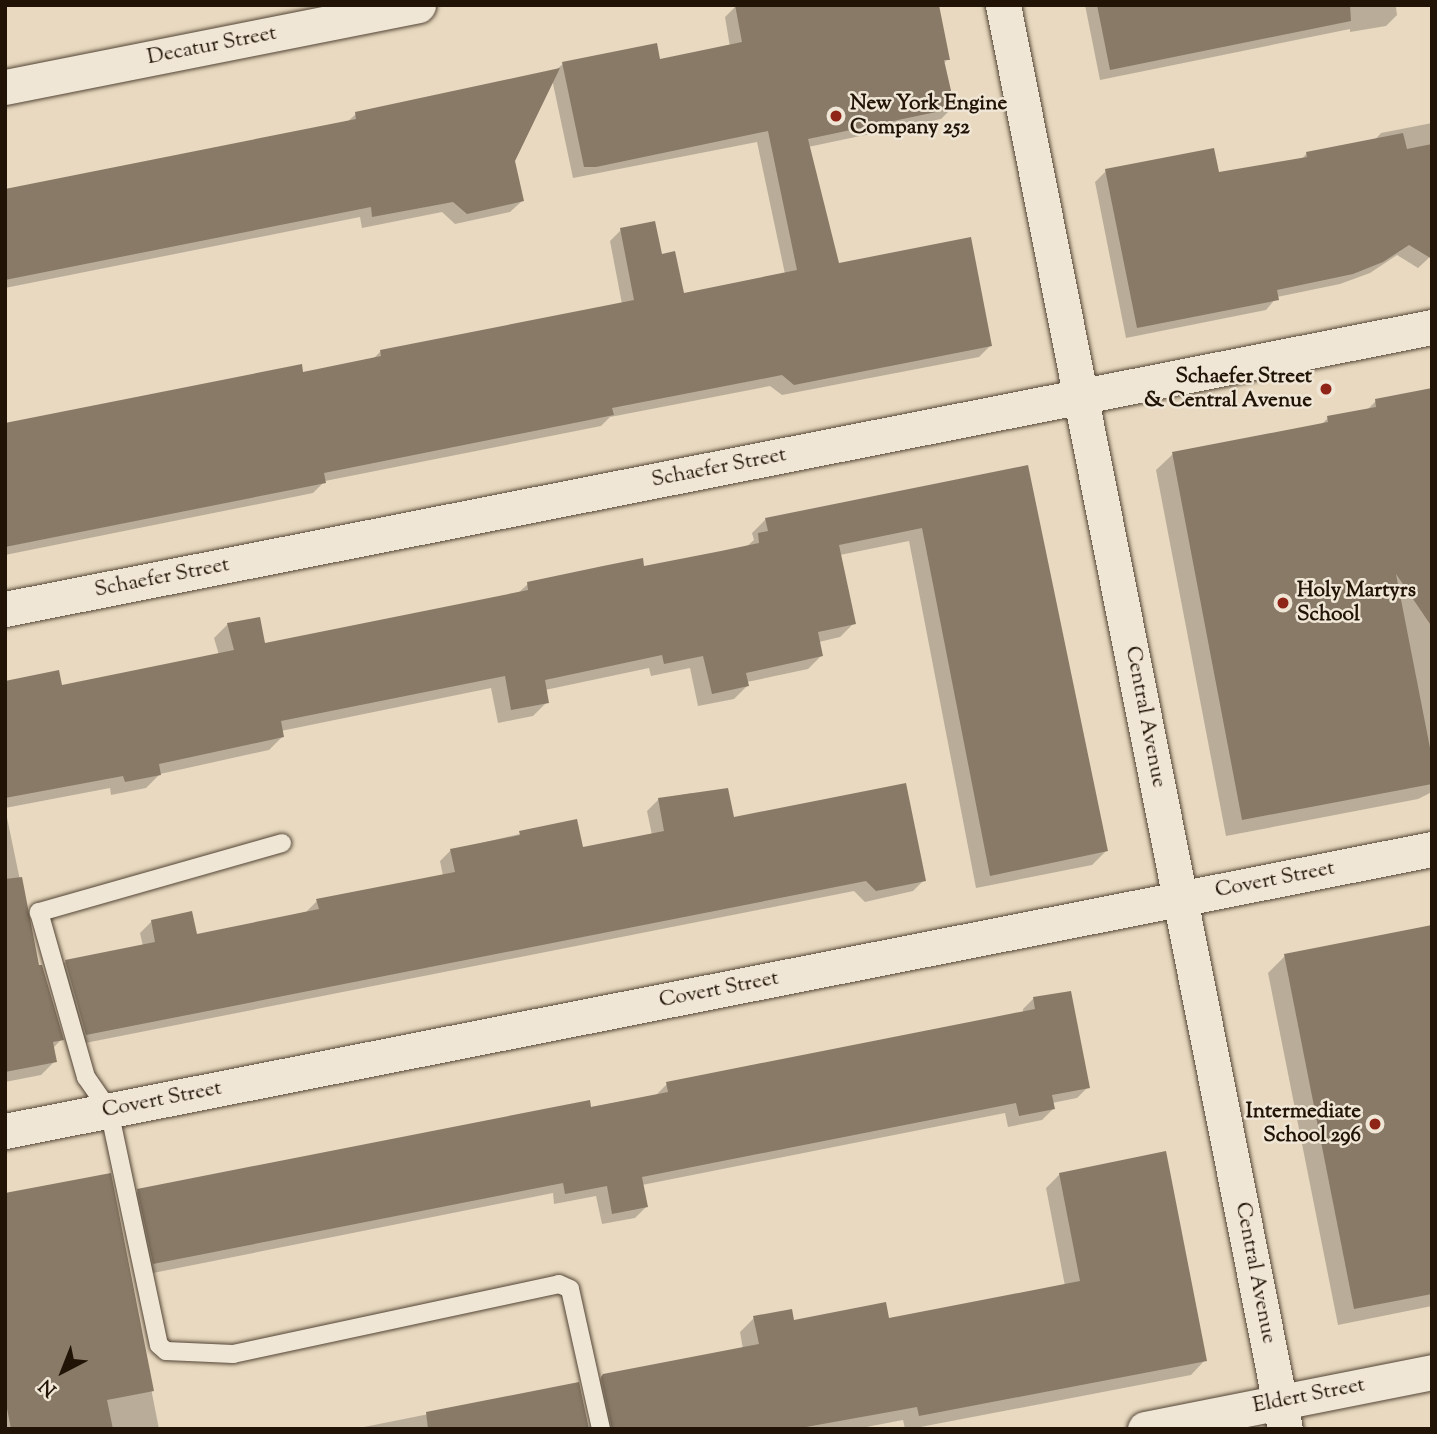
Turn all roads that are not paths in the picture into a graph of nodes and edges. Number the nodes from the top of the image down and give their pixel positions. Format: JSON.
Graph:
{"nodes":[{"id":1,"x":418,"y":5,"type":"edge"},
{"id":2,"x":1003,"y":5,"type":"edge"},
{"id":3,"x":5,"y":87,"type":"edge"},
{"id":4,"x":1432,"y":327,"type":"edge"},
{"id":5,"x":1081,"y":397,"type":"junction"},
{"id":6,"x":5,"y":609,"type":"edge"},
{"id":7,"x":282,"y":843,"type":"dead end"},
{"id":8,"x":1432,"y":849,"type":"edge"},
{"id":9,"x":1181,"y":899,"type":"junction"},
{"id":10,"x":109,"y":1110,"type":"junction"},
{"id":11,"x":5,"y":1131,"type":"edge"},
{"id":12,"x":1432,"y":1372,"type":"edge"},
{"id":13,"x":1282,"y":1415,"type":"edge"},
{"id":14,"x":601,"y":1429,"type":"edge"},
{"id":15,"x":1145,"y":1429,"type":"edge"}],
"edges":[{"from":1,"to":3,"type":"street","name":"Decatur Street"},
{"from":2,"to":5,"type":"street","name":"Central Avenue"},
{"from":4,"to":5,"type":"street","name":"Schaefer Street"},
{"from":5,"to":6,"type":"street","name":"Schaefer Street"},
{"from":5,"to":9,"type":"street","name":"Central Avenue"},
{"from":7,"to":10,"type":"lane"},
{"from":8,"to":9,"type":"street","name":"Covert Street"},
{"from":9,"to":10,"type":"street","name":"Covert Street"},
{"from":9,"to":13,"type":"street","name":"Central Avenue"},
{"from":10,"to":11,"type":"street","name":"Covert Street"},
{"from":10,"to":14,"type":"lane"},
{"from":12,"to":13,"type":"street","name":"Eldert Street"},
{"from":13,"to":15,"type":"street","name":"Eldert Street"}]}
